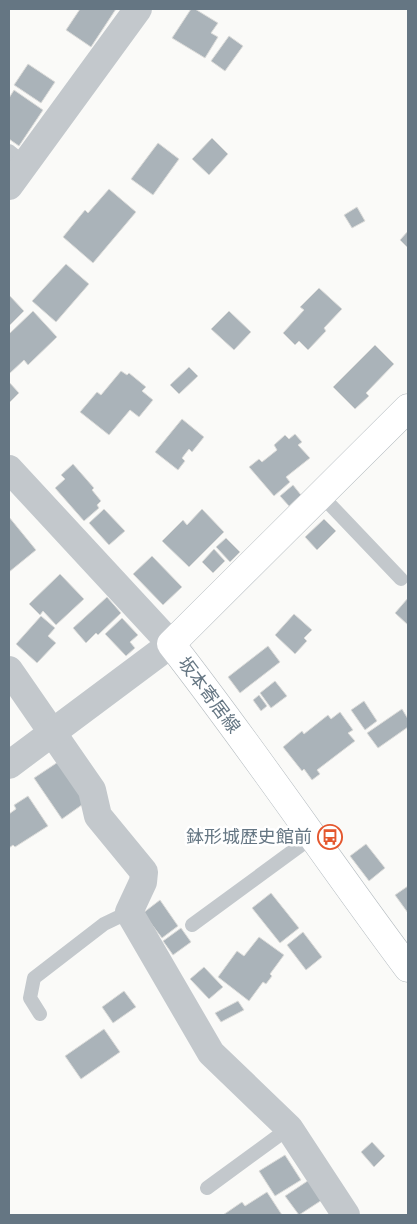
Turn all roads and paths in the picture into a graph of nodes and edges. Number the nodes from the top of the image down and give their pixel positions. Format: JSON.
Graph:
{"nodes":[{"id":1,"x":138,"y":9,"type":"edge"},
{"id":2,"x":17,"y":157,"type":"edge"},
{"id":3,"x":9,"y":186,"type":"edge"},
{"id":4,"x":408,"y":408,"type":"edge"},
{"id":5,"x":9,"y":469,"type":"edge"},
{"id":6,"x":320,"y":494,"type":"junction"},
{"id":7,"x":401,"y":580,"type":"dead end"},
{"id":8,"x":171,"y":644,"type":"junction"},
{"id":9,"x":9,"y":670,"type":"edge"},
{"id":10,"x":53,"y":732,"type":"junction"},
{"id":11,"x":9,"y":766,"type":"edge"},
{"id":12,"x":312,"y":837,"type":"junction"},
{"id":13,"x":129,"y":912,"type":"junction"},
{"id":14,"x":192,"y":925,"type":"dead end"},
{"id":15,"x":407,"y":964,"type":"edge"},
{"id":16,"x":40,"y":1014,"type":"dead end"},
{"id":17,"x":289,"y":1128,"type":"junction"},
{"id":18,"x":207,"y":1188,"type":"dead end"},
{"id":19,"x":346,"y":1215,"type":"edge"}],
"edges":[{"from":1,"to":2,"type":"street"},
{"from":2,"to":3,"type":"street"},
{"from":4,"to":6,"type":"main road","name":"坂本寄居線"},
{"from":5,"to":8,"type":"street"},
{"from":6,"to":7,"type":"lane"},
{"from":6,"to":8,"type":"main road","name":"坂本寄居線"},
{"from":8,"to":10,"type":"street"},
{"from":8,"to":12,"type":"main road","name":"坂本寄居線"},
{"from":9,"to":10,"type":"street"},
{"from":10,"to":11,"type":"street"},
{"from":10,"to":13,"type":"street"},
{"from":12,"to":14,"type":"lane"},
{"from":12,"to":15,"type":"main road","name":"坂本寄居線"},
{"from":13,"to":16,"type":"lane"},
{"from":13,"to":17,"type":"street"},
{"from":17,"to":18,"type":"lane"},
{"from":17,"to":19,"type":"street"}]}
